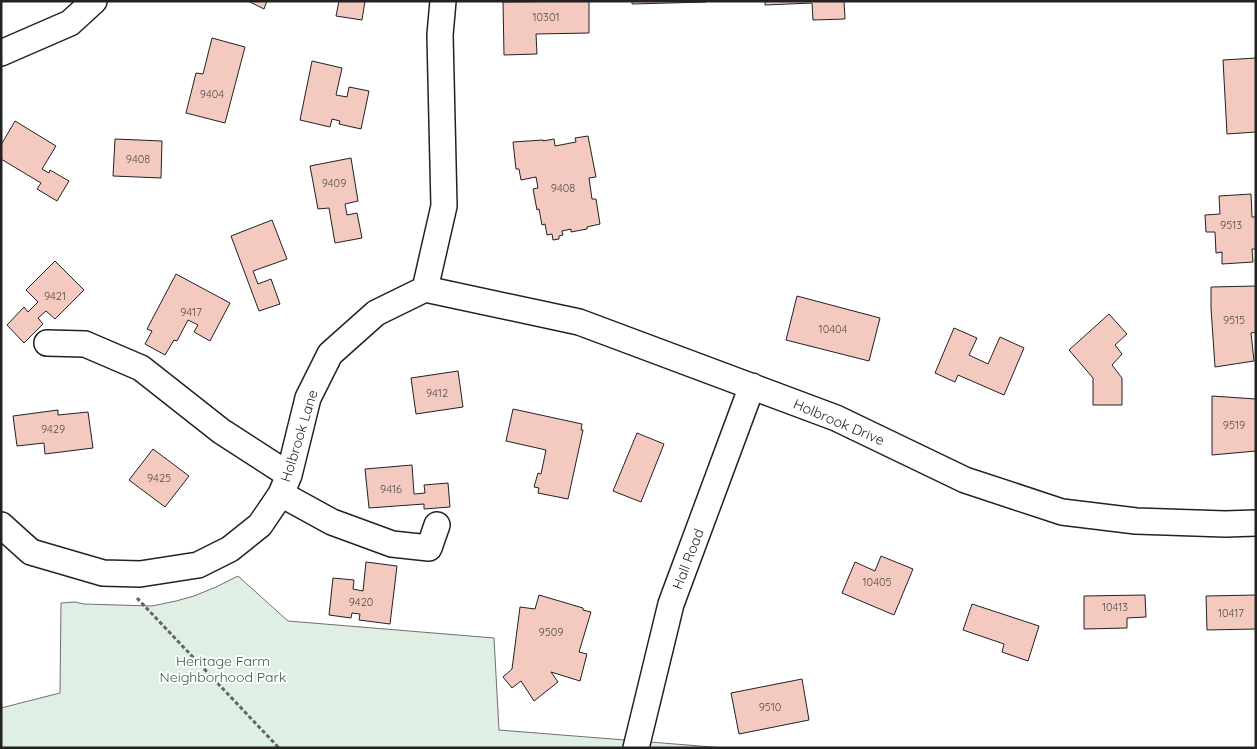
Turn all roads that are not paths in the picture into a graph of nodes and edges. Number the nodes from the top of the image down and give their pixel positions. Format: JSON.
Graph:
{"nodes":[{"id":1,"x":94,"y":1,"type":"edge"},
{"id":2,"x":443,"y":1,"type":"edge"},
{"id":3,"x":1,"y":53,"type":"edge"},
{"id":4,"x":425,"y":289,"type":"junction"},
{"id":5,"x":47,"y":343,"type":"dead end"},
{"id":6,"x":752,"y":386,"type":"junction"},
{"id":7,"x":285,"y":485,"type":"junction"},
{"id":8,"x":1256,"y":523,"type":"edge"},
{"id":9,"x":1,"y":525,"type":"edge"},
{"id":10,"x":437,"y":525,"type":"dead end"},
{"id":11,"x":637,"y":742,"type":"edge"}],
"edges":[{"from":1,"to":3,"type":"street"},
{"from":2,"to":4,"type":"street"},
{"from":4,"to":6,"type":"street","name":"Holbrook Drive"},
{"from":4,"to":7,"type":"street","name":"Holbrook Lane"},
{"from":5,"to":7,"type":"street"},
{"from":6,"to":8,"type":"street","name":"Holbrook Drive"},
{"from":6,"to":11,"type":"street","name":"Hall Road"},
{"from":7,"to":9,"type":"street","name":"Holbrook Lane"},
{"from":7,"to":10,"type":"street"}]}
